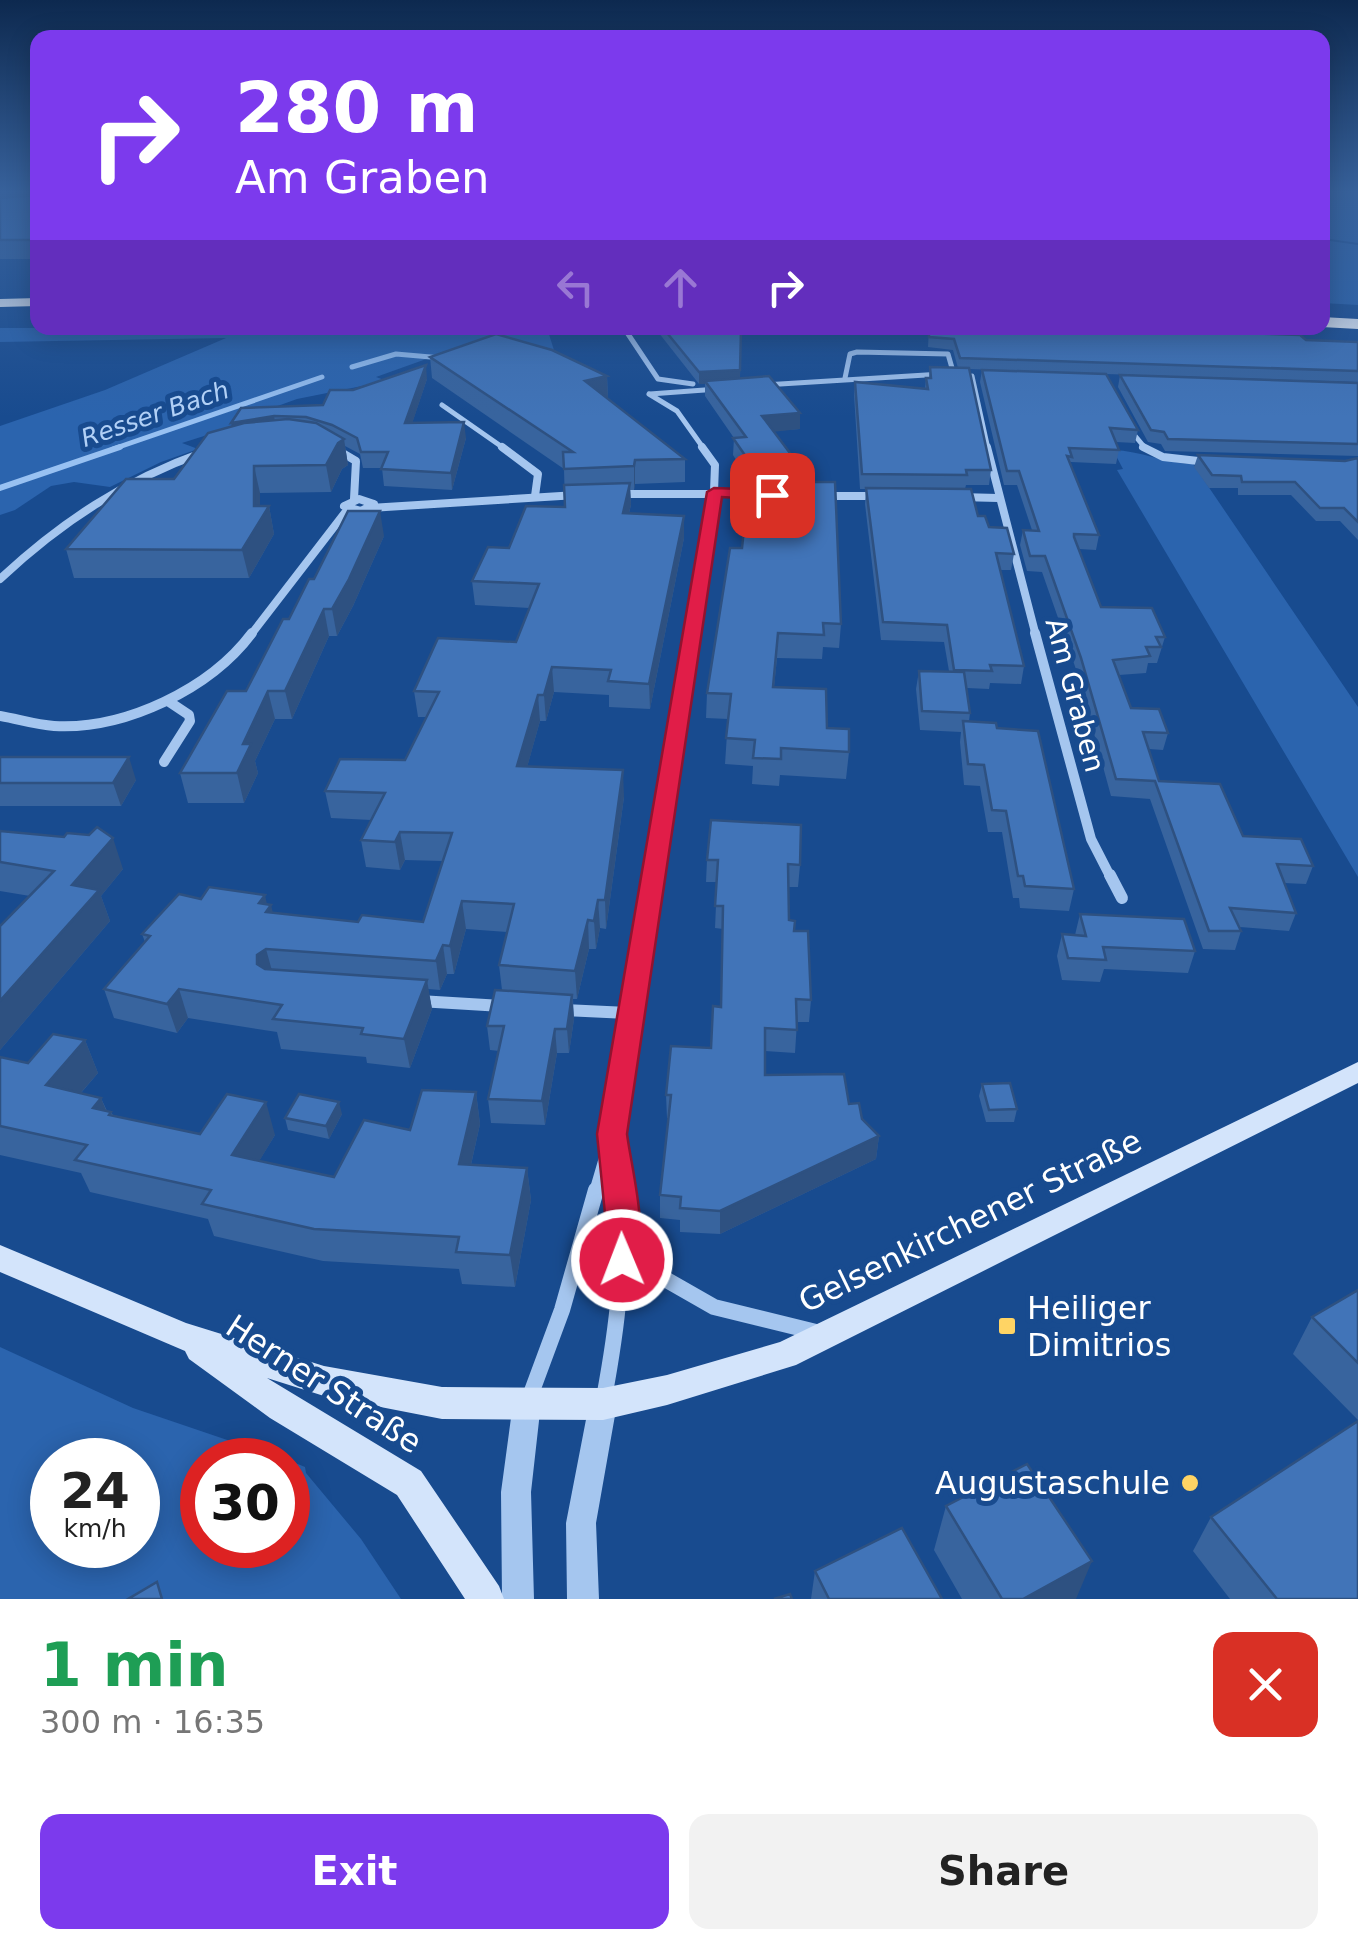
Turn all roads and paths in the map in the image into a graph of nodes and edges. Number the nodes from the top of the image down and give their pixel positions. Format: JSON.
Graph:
{"nodes":[{"id":1,"x":30,"y":302,"type":"edge"},
{"id":2,"x":0,"y":303,"type":"edge"},
{"id":3,"x":1330,"y":310,"type":"edge"},
{"id":4,"x":1358,"y":312,"type":"edge"},
{"id":5,"x":30,"y":314,"type":"edge"},
{"id":6,"x":0,"y":315,"type":"edge"},
{"id":7,"x":1330,"y":322,"type":"edge"},
{"id":8,"x":1358,"y":324,"type":"edge"},
{"id":9,"x":629,"y":335,"type":"edge"},
{"id":10,"x":954,"y":375,"type":"junction"},
{"id":11,"x":972,"y":376,"type":"junction"},
{"id":12,"x":991,"y":376,"type":"edge"},
{"id":13,"x":845,"y":378,"type":"junction"},
{"id":14,"x":733,"y":382,"type":"edge"},
{"id":15,"x":759,"y":385,"type":"edge"},
{"id":16,"x":724,"y":388,"type":"edge"},
{"id":17,"x":442,"y":405,"type":"dead end"},
{"id":18,"x":1128,"y":425,"type":"edge"},
{"id":19,"x":332,"y":447,"type":"edge"},
{"id":20,"x":214,"y":449,"type":"edge"},
{"id":21,"x":1220,"y":462,"type":"edge"},
{"id":22,"x":714,"y":492,"type":"junction"},
{"id":23,"x":595,"y":494,"type":"edge"},
{"id":24,"x":615,"y":494,"type":"edge"},
{"id":25,"x":772,"y":495,"type":"edge"},
{"id":26,"x":536,"y":496,"type":"junction"},
{"id":27,"x":807,"y":496,"type":"edge"},
{"id":28,"x":896,"y":496,"type":"edge"},
{"id":29,"x":951,"y":496,"type":"edge"},
{"id":30,"x":998,"y":498,"type":"junction"},
{"id":31,"x":354,"y":500,"type":"junction"},
{"id":32,"x":370,"y":508,"type":"junction"},
{"id":33,"x":347,"y":510,"type":"junction"},
{"id":34,"x":0,"y":578,"type":"edge"},
{"id":35,"x":168,"y":701,"type":"junction"},
{"id":36,"x":0,"y":716,"type":"edge"},
{"id":37,"x":164,"y":762,"type":"dead end"},
{"id":38,"x":1122,"y":898,"type":"dead end"},
{"id":39,"x":396,"y":999,"type":"edge"},
{"id":40,"x":510,"y":1006,"type":"edge"},
{"id":41,"x":550,"y":1009,"type":"edge"},
{"id":42,"x":628,"y":1014,"type":"junction"},
{"id":43,"x":1358,"y":1072,"type":"edge"},
{"id":44,"x":612,"y":1134,"type":"junction"},
{"id":45,"x":624,"y":1234,"type":"junction"},
{"id":46,"x":0,"y":1258,"type":"edge"},
{"id":47,"x":826,"y":1334,"type":"junction"},
{"id":48,"x":183,"y":1336,"type":"junction"},
{"id":49,"x":527,"y":1404,"type":"junction"},
{"id":50,"x":603,"y":1404,"type":"junction"},
{"id":51,"x":486,"y":1599,"type":"edge"},
{"id":52,"x":518,"y":1599,"type":"edge"},
{"id":53,"x":583,"y":1599,"type":"edge"}],
"edges":[{"from":1,"to":2,"type":"highway"},
{"from":3,"to":4,"type":"highway"},
{"from":5,"to":6,"type":"highway"},
{"from":7,"to":8,"type":"highway"},
{"from":9,"to":14,"type":"street"},
{"from":10,"to":11,"type":"street"},
{"from":10,"to":13,"type":"street"},
{"from":10,"to":13,"type":"street"},
{"from":11,"to":12,"type":"street"},
{"from":11,"to":30,"type":"street","name":"Am Graben"},
{"from":13,"to":15,"type":"street"},
{"from":16,"to":22,"type":"street"},
{"from":17,"to":26,"type":"street"},
{"from":18,"to":21,"type":"street"},
{"from":19,"to":31,"type":"street"},
{"from":20,"to":34,"type":"street"},
{"from":22,"to":24,"type":"street"},
{"from":22,"to":25,"type":"street"},
{"from":22,"to":42,"type":"street"},
{"from":23,"to":26,"type":"street"},
{"from":26,"to":32,"type":"street"},
{"from":27,"to":28,"type":"street"},
{"from":29,"to":30,"type":"street"},
{"from":30,"to":38,"type":"street","name":"Am Graben"},
{"from":31,"to":32,"type":"street"},
{"from":31,"to":33,"type":"street"},
{"from":32,"to":33,"type":"street"},
{"from":33,"to":35,"type":"street"},
{"from":35,"to":36,"type":"street"},
{"from":35,"to":37,"type":"street"},
{"from":39,"to":40,"type":"street"},
{"from":41,"to":42,"type":"street"},
{"from":42,"to":44,"type":"street"},
{"from":43,"to":47,"type":"main road","name":"Gelsenkirchener Straße"},
{"from":44,"to":45,"type":"street"},
{"from":44,"to":49,"type":"street"},
{"from":45,"to":47,"type":"street"},
{"from":45,"to":50,"type":"street"},
{"from":46,"to":48,"type":"main road","name":"Herner Straße"},
{"from":47,"to":50,"type":"main road","name":"Gelsenkirchener Straße"},
{"from":48,"to":49,"type":"main road","name":"Herner Straße"},
{"from":48,"to":51,"type":"main road","name":"Herner Straße"},
{"from":49,"to":50,"type":"main road","name":"Herner Straße"},
{"from":49,"to":52,"type":"street"},
{"from":50,"to":53,"type":"street"}]}
